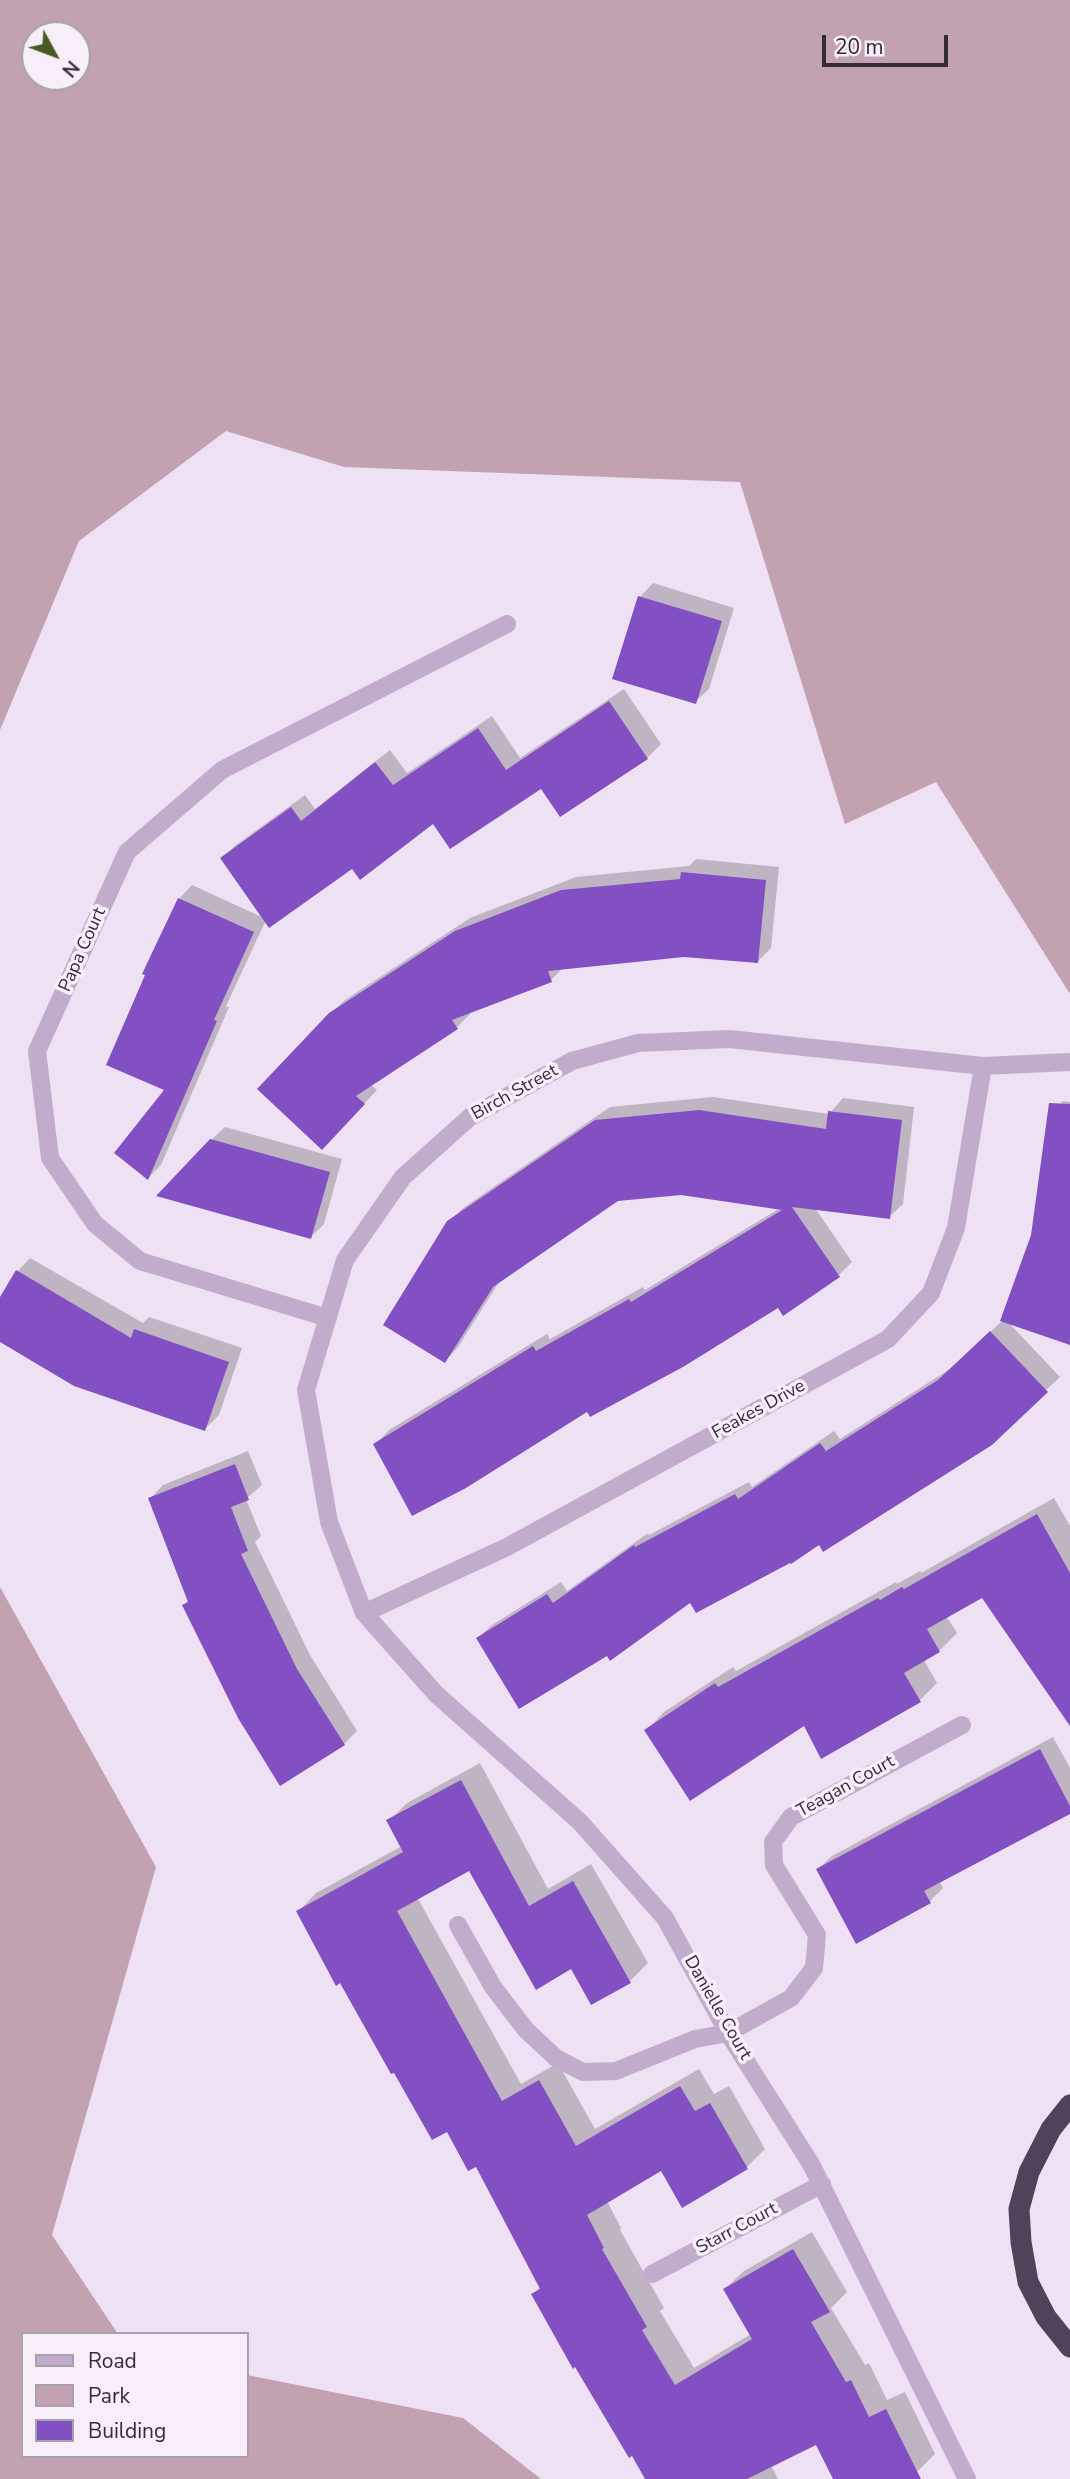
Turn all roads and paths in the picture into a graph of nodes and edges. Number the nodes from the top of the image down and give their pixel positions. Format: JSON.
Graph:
{"nodes":[{"id":1,"x":508,"y":624,"type":"dead end"},
{"id":2,"x":1070,"y":1062,"type":"edge"},
{"id":3,"x":983,"y":1066,"type":"junction"},
{"id":4,"x":328,"y":1318,"type":"junction"},
{"id":5,"x":364,"y":1613,"type":"junction"},
{"id":6,"x":962,"y":1725,"type":"dead end"},
{"id":7,"x":458,"y":1925,"type":"dead end"},
{"id":8,"x":728,"y":2033,"type":"junction"},
{"id":9,"x":1070,"y":2105,"type":"edge"},
{"id":10,"x":822,"y":2184,"type":"junction"},
{"id":11,"x":652,"y":2274,"type":"dead end"},
{"id":12,"x":1070,"y":2347,"type":"edge"},
{"id":13,"x":967,"y":2479,"type":"edge"}],
"edges":[{"from":1,"to":4,"type":"street","name":"Papa Court"},
{"from":2,"to":3,"type":"street","name":"Birch Street"},
{"from":3,"to":4,"type":"street","name":"Birch Street"},
{"from":3,"to":5,"type":"street","name":"Feakes Drive"},
{"from":4,"to":5,"type":"street","name":"Birch Street"},
{"from":5,"to":8,"type":"street","name":"Danielle Court"},
{"from":6,"to":8,"type":"street","name":"Teagan Court"},
{"from":7,"to":8,"type":"street","name":"Teagan Court"},
{"from":8,"to":10,"type":"street","name":"Danielle Court"},
{"from":9,"to":12,"type":"highway"},
{"from":10,"to":11,"type":"street","name":"Starr Court"},
{"from":10,"to":13,"type":"street","name":"Danielle Court"}]}
